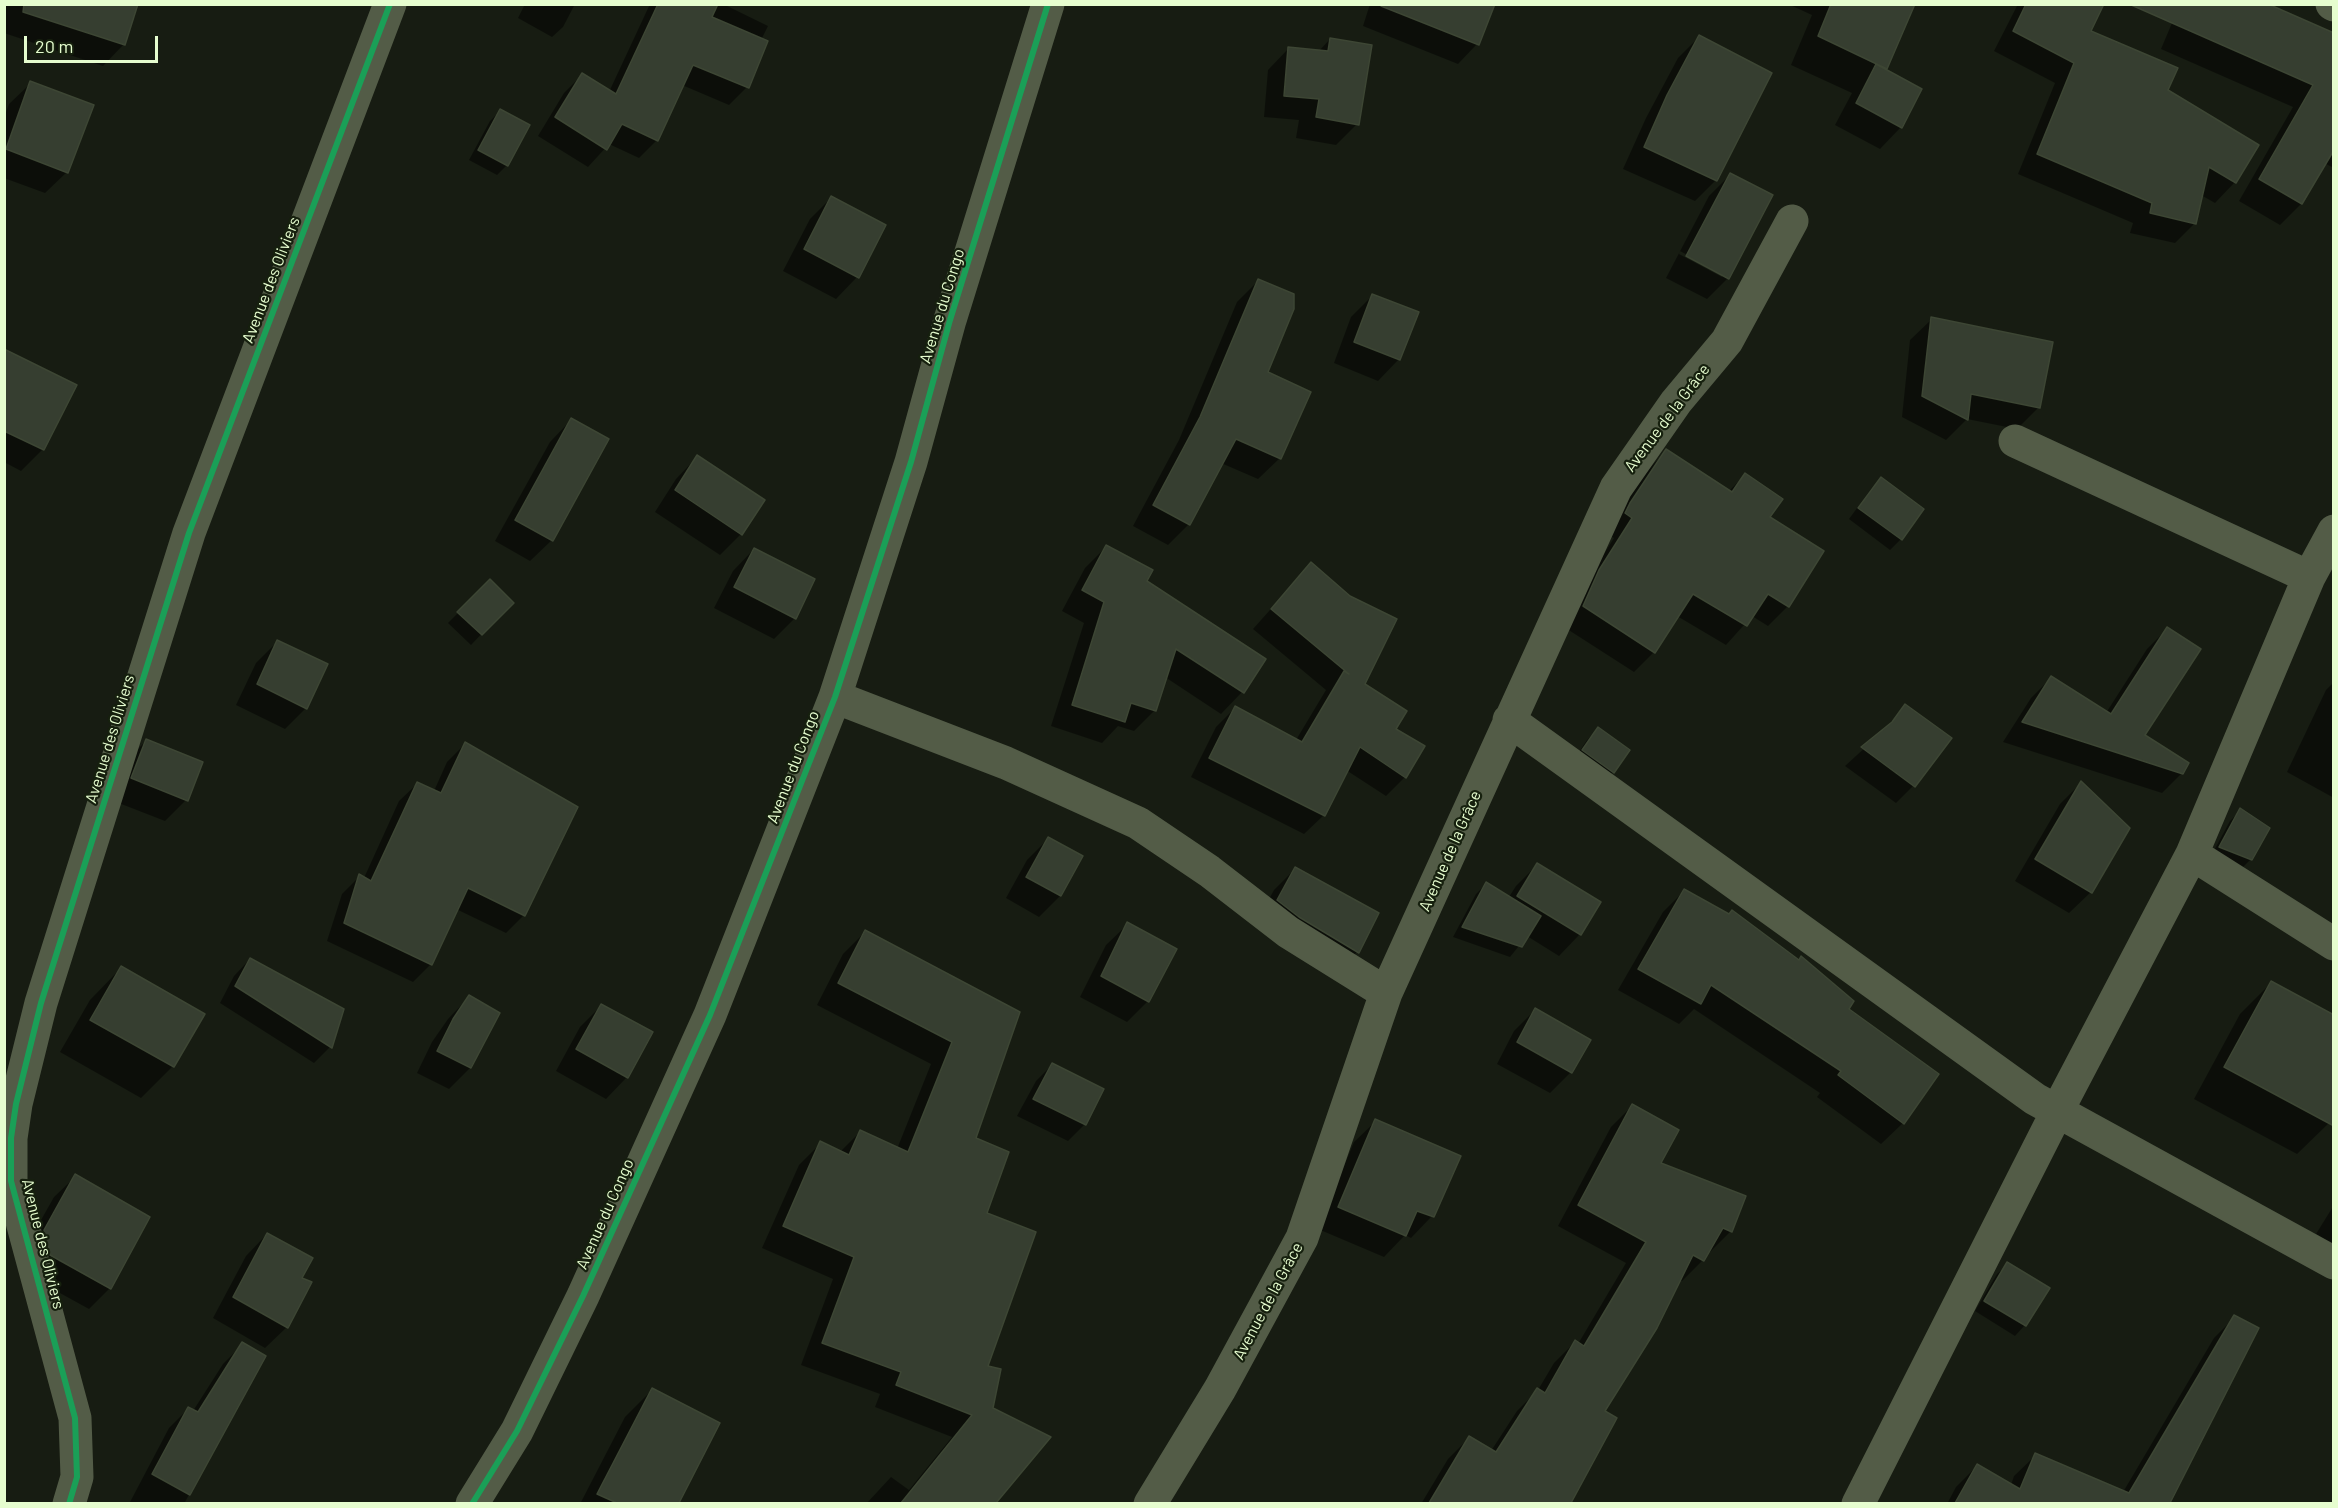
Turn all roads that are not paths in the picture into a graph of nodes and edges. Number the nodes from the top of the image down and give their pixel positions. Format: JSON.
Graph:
{"nodes":[{"id":1,"x":390,"y":4,"type":"edge"},
{"id":2,"x":1048,"y":4,"type":"edge"},
{"id":3,"x":1792,"y":220,"type":"dead end"},
{"id":4,"x":2015,"y":441,"type":"dead end"},
{"id":5,"x":2334,"y":531,"type":"edge"},
{"id":6,"x":2309,"y":577,"type":"junction"},
{"id":7,"x":835,"y":697,"type":"junction"},
{"id":8,"x":1509,"y":720,"type":"junction"},
{"id":9,"x":2192,"y":854,"type":"junction"},
{"id":10,"x":2334,"y":944,"type":"edge"},
{"id":11,"x":1386,"y":993,"type":"junction"},
{"id":12,"x":2058,"y":1110,"type":"junction"},
{"id":13,"x":2334,"y":1263,"type":"edge"},
{"id":14,"x":69,"y":1503,"type":"edge"},
{"id":15,"x":472,"y":1503,"type":"edge"},
{"id":16,"x":1150,"y":1503,"type":"edge"},
{"id":17,"x":1858,"y":1503,"type":"edge"}],
"edges":[{"from":1,"to":14,"type":"street","name":"Avenue des Oliviers"},
{"from":2,"to":7,"type":"street","name":"Avenue du Congo"},
{"from":3,"to":8,"type":"street","name":"Avenue de la Grâce"},
{"from":4,"to":6,"type":"street"},
{"from":5,"to":6,"type":"street"},
{"from":6,"to":9,"type":"street"},
{"from":7,"to":11,"type":"street"},
{"from":7,"to":15,"type":"street","name":"Avenue du Congo"},
{"from":8,"to":11,"type":"street","name":"Avenue de la Grâce"},
{"from":8,"to":12,"type":"street"},
{"from":9,"to":10,"type":"street"},
{"from":9,"to":12,"type":"street"},
{"from":11,"to":16,"type":"street","name":"Avenue de la Grâce"},
{"from":12,"to":13,"type":"street"},
{"from":12,"to":17,"type":"street"}]}
